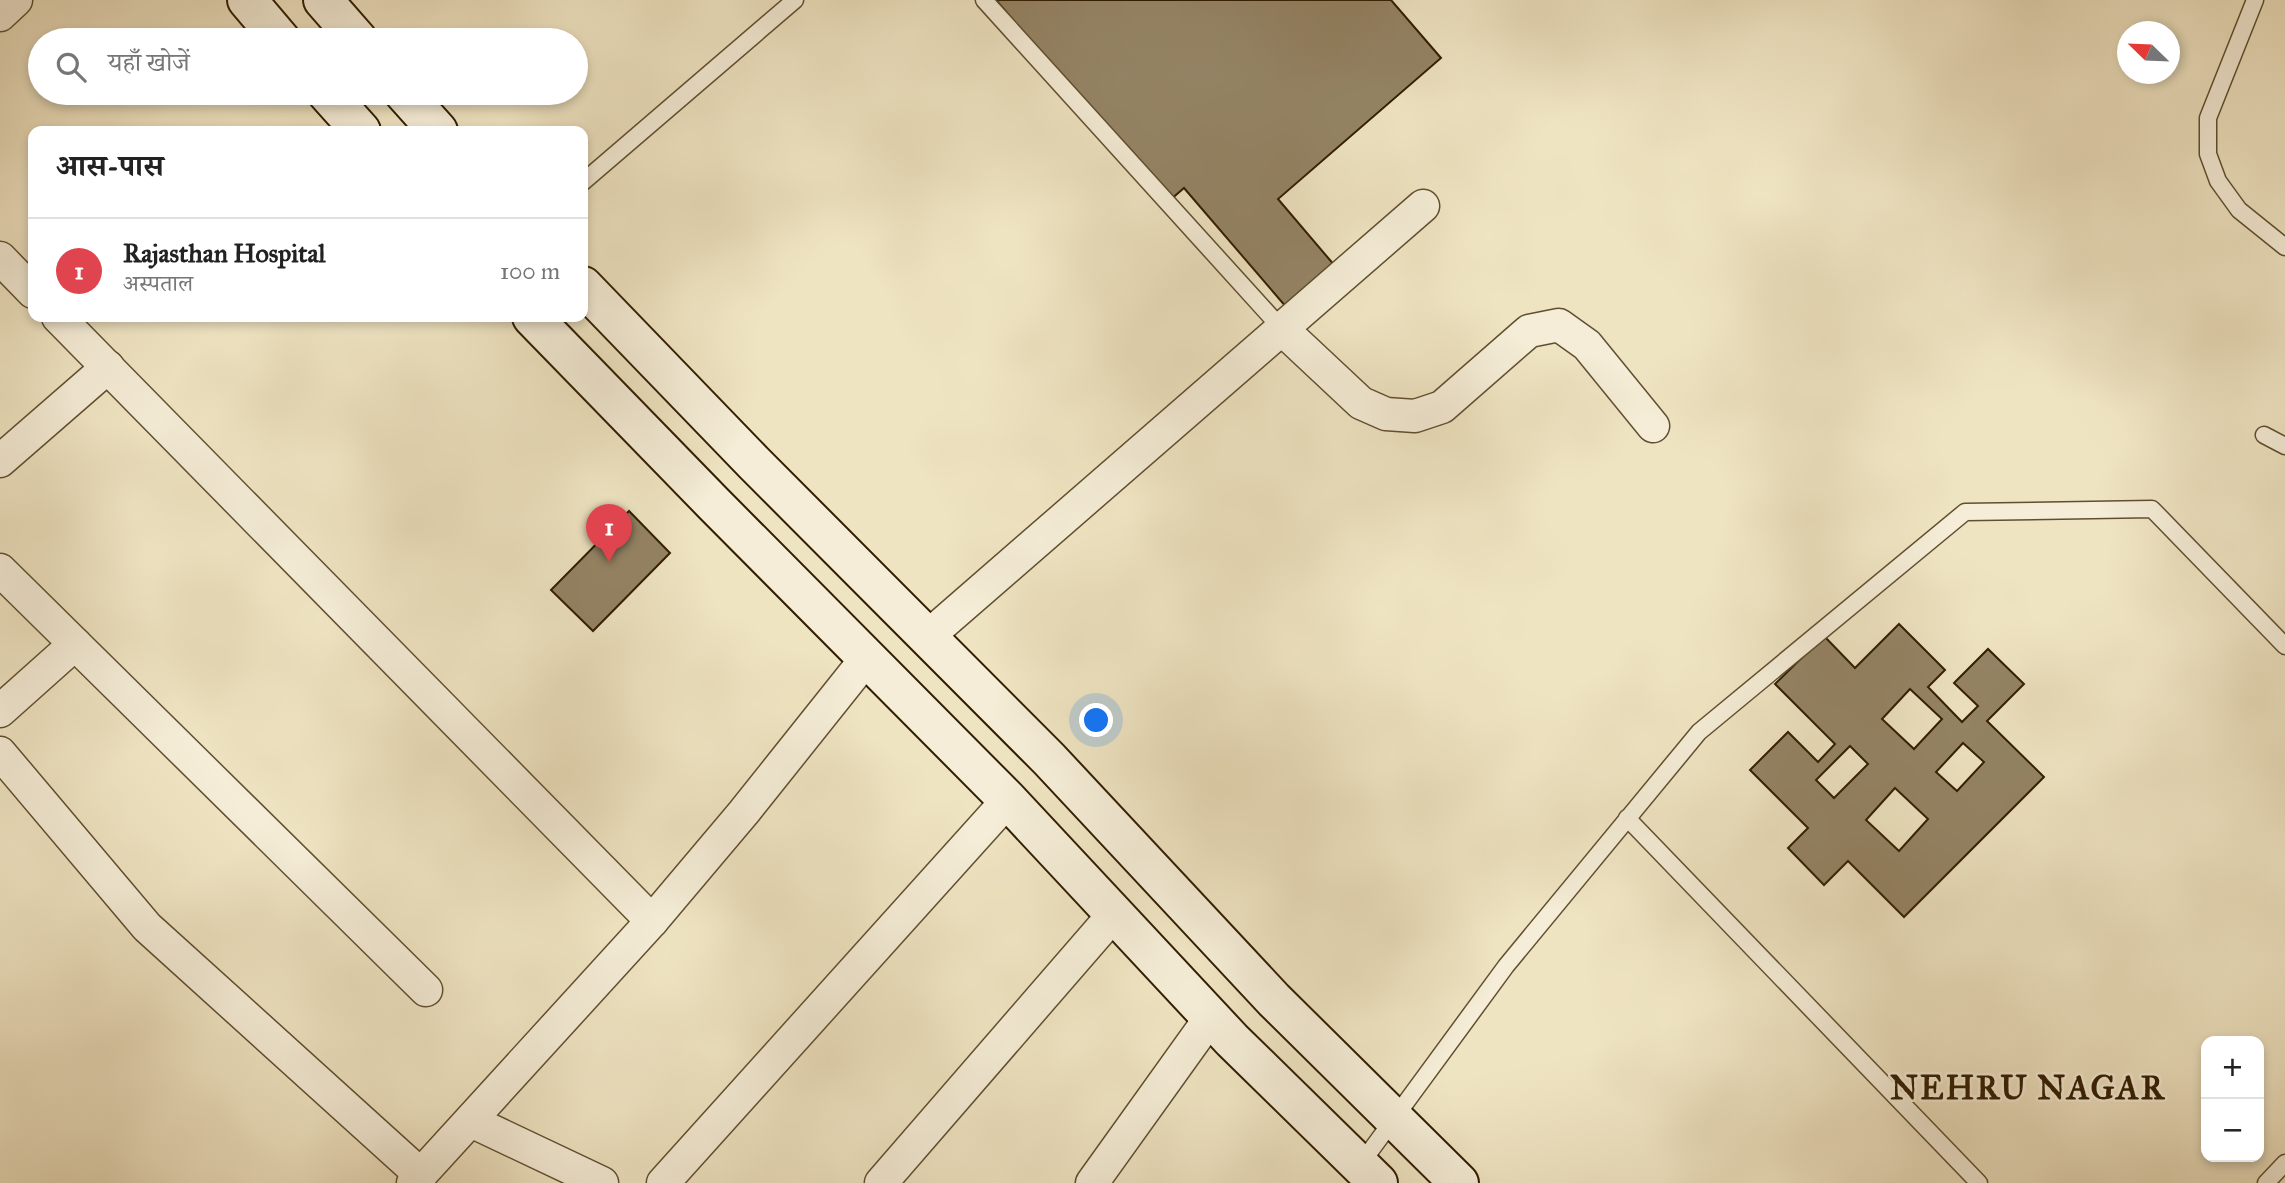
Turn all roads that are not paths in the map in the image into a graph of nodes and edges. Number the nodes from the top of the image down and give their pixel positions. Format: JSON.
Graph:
{"nodes":[{"id":1,"x":16,"y":0,"type":"edge"},
{"id":2,"x":247,"y":0,"type":"edge"},
{"id":3,"x":323,"y":0,"type":"edge"},
{"id":4,"x":795,"y":0,"type":"edge"},
{"id":5,"x":984,"y":0,"type":"edge"},
{"id":6,"x":2255,"y":0,"type":"edge"},
{"id":7,"x":0,"y":15,"type":"edge"},
{"id":8,"x":271,"y":28,"type":"edge"},
{"id":9,"x":348,"y":28,"type":"edge"},
{"id":10,"x":338,"y":105,"type":"edge"},
{"id":11,"x":415,"y":105,"type":"edge"},
{"id":12,"x":357,"y":126,"type":"edge"},
{"id":13,"x":434,"y":126,"type":"edge"},
{"id":14,"x":588,"y":178,"type":"edge"},
{"id":15,"x":1423,"y":206,"type":"dead end"},
{"id":16,"x":2285,"y":247,"type":"edge"},
{"id":17,"x":0,"y":258,"type":"edge"},
{"id":18,"x":28,"y":287,"type":"edge"},
{"id":19,"x":588,"y":291,"type":"edge"},
{"id":20,"x":63,"y":322,"type":"edge"},
{"id":21,"x":537,"y":322,"type":"edge"},
{"id":22,"x":1282,"y":329,"type":"junction"},
{"id":23,"x":108,"y":367,"type":"junction"},
{"id":24,"x":1653,"y":426,"type":"dead end"},
{"id":25,"x":2264,"y":435,"type":"dead end"},
{"id":26,"x":2285,"y":446,"type":"edge"},
{"id":27,"x":0,"y":461,"type":"edge"},
{"id":28,"x":0,"y":570,"type":"edge"},
{"id":29,"x":926,"y":638,"type":"junction"},
{"id":30,"x":75,"y":644,"type":"junction"},
{"id":31,"x":2285,"y":646,"type":"edge"},
{"id":32,"x":866,"y":659,"type":"junction"},
{"id":33,"x":0,"y":710,"type":"edge"},
{"id":34,"x":0,"y":753,"type":"edge"},
{"id":35,"x":1008,"y":800,"type":"junction"},
{"id":36,"x":1627,"y":818,"type":"junction"},
{"id":37,"x":1115,"y":913,"type":"junction"},
{"id":38,"x":652,"y":921,"type":"junction"},
{"id":39,"x":426,"y":990,"type":"dead end"},
{"id":40,"x":1211,"y":1017,"type":"junction"},
{"id":41,"x":1394,"y":1119,"type":"junction"},
{"id":42,"x":471,"y":1121,"type":"junction"},
{"id":43,"x":2285,"y":1163,"type":"edge"},
{"id":44,"x":1369,"y":1174,"type":"edge"},
{"id":45,"x":417,"y":1179,"type":"edge"},
{"id":46,"x":602,"y":1183,"type":"edge"},
{"id":47,"x":663,"y":1183,"type":"edge"},
{"id":48,"x":881,"y":1183,"type":"edge"},
{"id":49,"x":1092,"y":1183,"type":"edge"},
{"id":50,"x":1459,"y":1183,"type":"edge"},
{"id":51,"x":1979,"y":1183,"type":"edge"},
{"id":52,"x":2266,"y":1183,"type":"edge"}],
"edges":[{"from":1,"to":7,"type":"street"},
{"from":2,"to":8,"type":"main road"},
{"from":3,"to":9,"type":"main road"},
{"from":4,"to":14,"type":"lane"},
{"from":5,"to":22,"type":"lane"},
{"from":6,"to":16,"type":"lane"},
{"from":10,"to":12,"type":"main road"},
{"from":11,"to":13,"type":"main road"},
{"from":15,"to":22,"type":"street"},
{"from":17,"to":18,"type":"street"},
{"from":19,"to":29,"type":"main road"},
{"from":20,"to":23,"type":"street"},
{"from":21,"to":32,"type":"main road"},
{"from":22,"to":24,"type":"street"},
{"from":22,"to":29,"type":"street"},
{"from":23,"to":27,"type":"street"},
{"from":23,"to":38,"type":"street"},
{"from":25,"to":26,"type":"lane"},
{"from":28,"to":30,"type":"street"},
{"from":29,"to":41,"type":"main road"},
{"from":30,"to":33,"type":"street"},
{"from":30,"to":39,"type":"street"},
{"from":31,"to":36,"type":"lane"},
{"from":32,"to":35,"type":"main road"},
{"from":32,"to":38,"type":"street"},
{"from":34,"to":45,"type":"street"},
{"from":35,"to":37,"type":"main road"},
{"from":35,"to":47,"type":"street"},
{"from":36,"to":41,"type":"lane"},
{"from":36,"to":51,"type":"lane"},
{"from":37,"to":40,"type":"main road"},
{"from":37,"to":48,"type":"street"},
{"from":38,"to":42,"type":"street"},
{"from":40,"to":44,"type":"main road"},
{"from":40,"to":49,"type":"street"},
{"from":41,"to":44,"type":"lane"},
{"from":41,"to":50,"type":"main road"},
{"from":42,"to":45,"type":"street"},
{"from":42,"to":46,"type":"street"},
{"from":43,"to":52,"type":"lane"}]}
